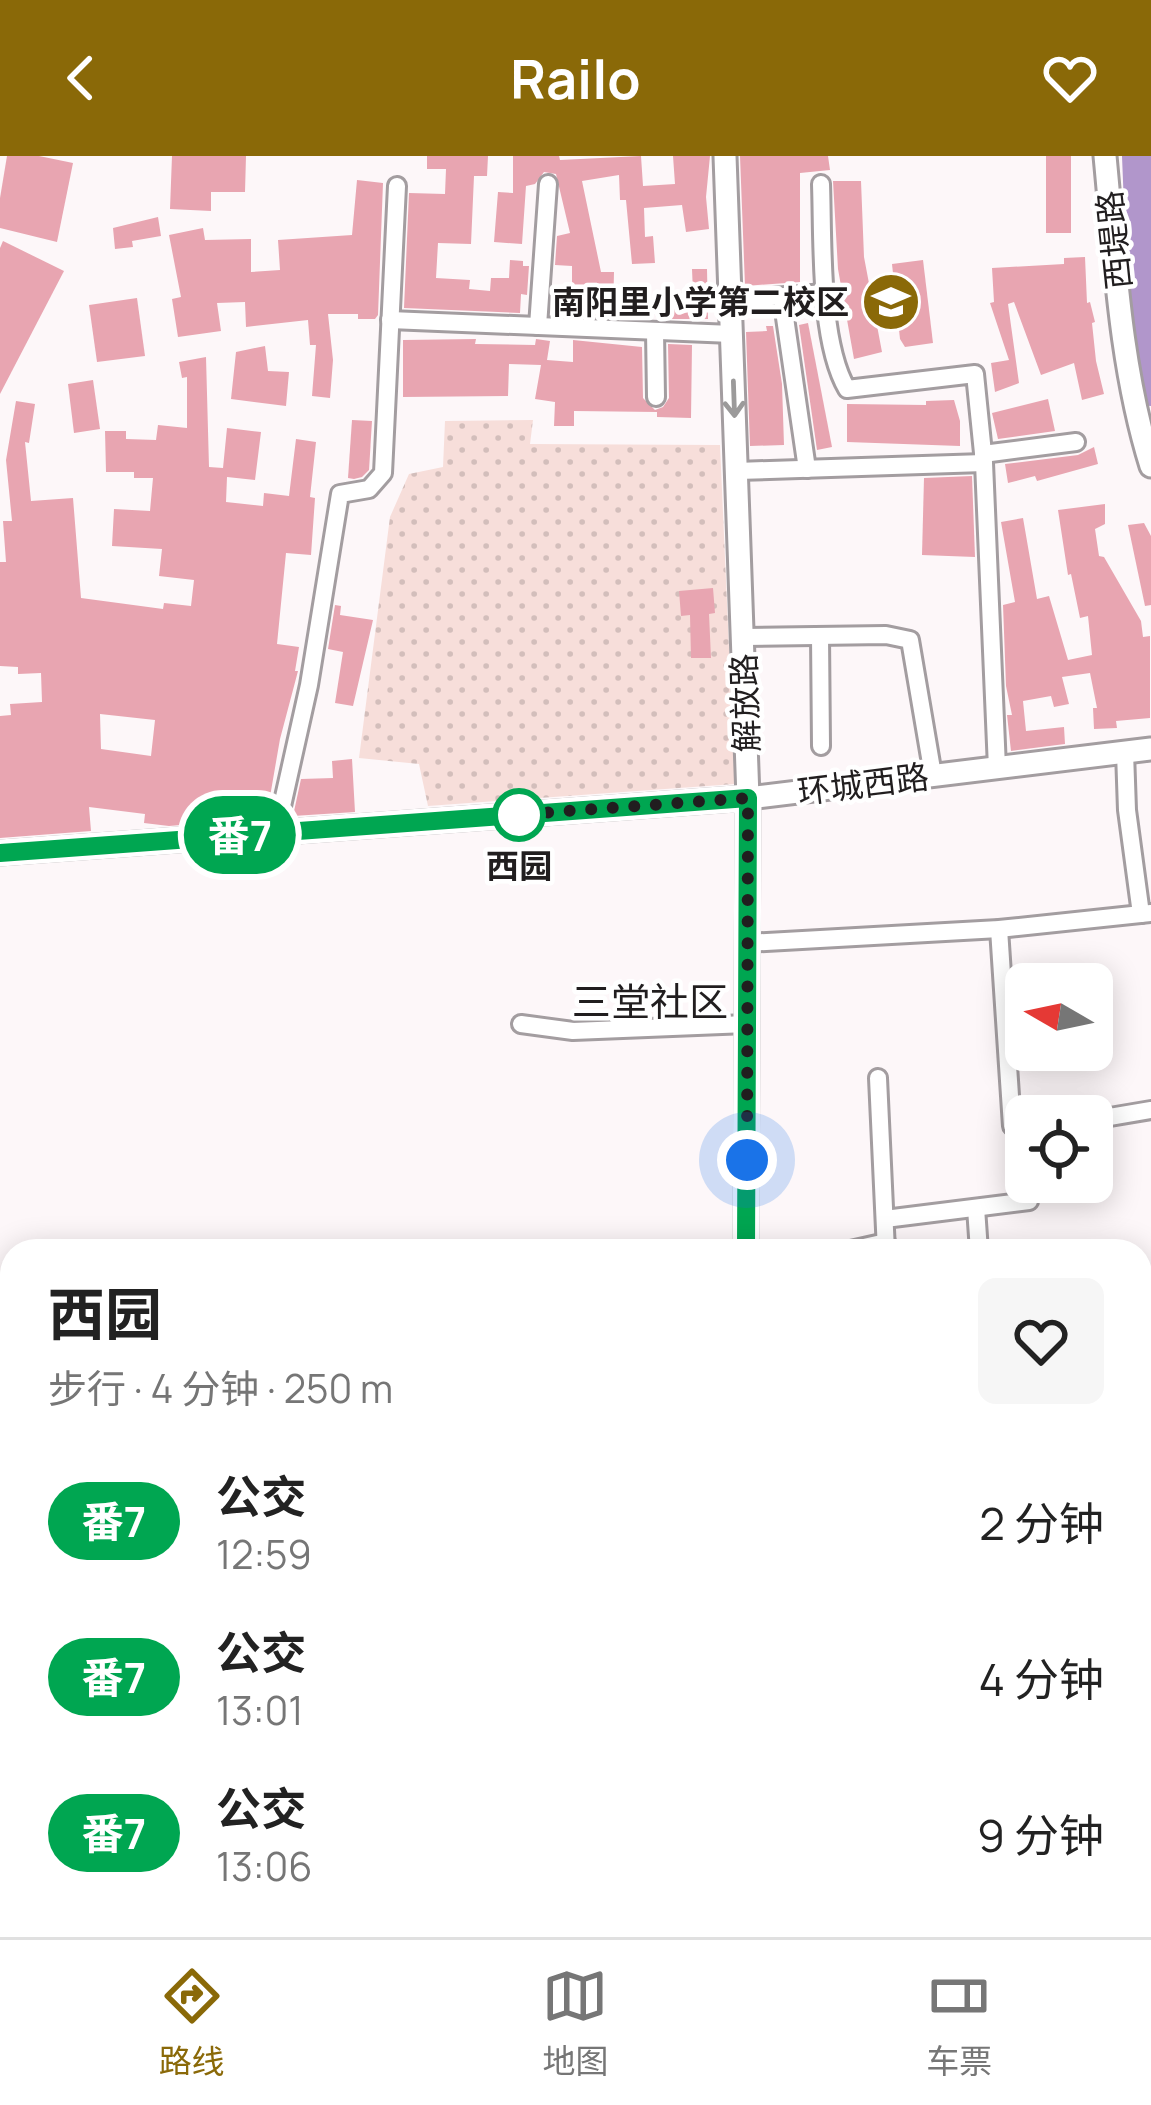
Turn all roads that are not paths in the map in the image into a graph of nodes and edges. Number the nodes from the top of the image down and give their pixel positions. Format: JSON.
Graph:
{"nodes":[{"id":1,"x":725,"y":156,"type":"edge"},
{"id":2,"x":1105,"y":156,"type":"edge"},
{"id":3,"x":548,"y":184,"type":"dead end"},
{"id":4,"x":821,"y":184,"type":"dead end"},
{"id":5,"x":397,"y":186,"type":"dead end"},
{"id":6,"x":825,"y":293,"type":"junction"},
{"id":7,"x":782,"y":297,"type":"junction"},
{"id":8,"x":730,"y":300,"type":"junction"},
{"id":9,"x":390,"y":320,"type":"junction"},
{"id":10,"x":538,"y":326,"type":"junction"},
{"id":11,"x":655,"y":331,"type":"junction"},
{"id":12,"x":732,"y":334,"type":"junction"},
{"id":13,"x":656,"y":397,"type":"dead end"},
{"id":14,"x":1076,"y":442,"type":"dead end"},
{"id":15,"x":983,"y":458,"type":"junction"},
{"id":16,"x":1151,"y":466,"type":"edge"},
{"id":17,"x":807,"y":469,"type":"junction"},
{"id":18,"x":737,"y":471,"type":"junction"},
{"id":19,"x":820,"y":636,"type":"junction"},
{"id":20,"x":743,"y":637,"type":"junction"},
{"id":21,"x":821,"y":746,"type":"dead end"},
{"id":22,"x":1151,"y":749,"type":"edge"},
{"id":23,"x":1125,"y":752,"type":"junction"},
{"id":24,"x":997,"y":768,"type":"junction"},
{"id":25,"x":933,"y":776,"type":"junction"},
{"id":26,"x":748,"y":798,"type":"junction"},
{"id":27,"x":276,"y":833,"type":"junction"},
{"id":28,"x":0,"y":853,"type":"edge"},
{"id":29,"x":1146,"y":913,"type":"edge"},
{"id":30,"x":999,"y":929,"type":"junction"},
{"id":31,"x":747,"y":943,"type":"junction"},
{"id":32,"x":521,"y":1024,"type":"dead end"},
{"id":33,"x":747,"y":1024,"type":"junction"},
{"id":34,"x":878,"y":1078,"type":"dead end"},
{"id":35,"x":1010,"y":1095,"type":"edge"},
{"id":36,"x":1151,"y":1110,"type":"edge"},
{"id":37,"x":1113,"y":1116,"type":"edge"},
{"id":38,"x":1014,"y":1203,"type":"edge"},
{"id":39,"x":976,"y":1208,"type":"junction"},
{"id":40,"x":885,"y":1220,"type":"junction"},
{"id":41,"x":746,"y":1239,"type":"edge"},
{"id":42,"x":886,"y":1239,"type":"edge"},
{"id":43,"x":978,"y":1239,"type":"edge"}],
"edges":[{"from":1,"to":8,"type":"street","name":"解放路"},
{"from":2,"to":16,"type":"street","name":"西堤路"},
{"from":3,"to":10,"type":"street"},
{"from":4,"to":6,"type":"street"},
{"from":5,"to":9,"type":"street"},
{"from":6,"to":7,"type":"street"},
{"from":6,"to":15,"type":"street"},
{"from":7,"to":8,"type":"street"},
{"from":7,"to":17,"type":"street"},
{"from":8,"to":12,"type":"street","name":"解放路"},
{"from":9,"to":10,"type":"street"},
{"from":9,"to":27,"type":"street"},
{"from":10,"to":11,"type":"street"},
{"from":11,"to":12,"type":"street"},
{"from":11,"to":13,"type":"street"},
{"from":12,"to":18,"type":"street","name":"解放路","one_way":true},
{"from":14,"to":15,"type":"street"},
{"from":15,"to":17,"type":"street"},
{"from":15,"to":24,"type":"street"},
{"from":17,"to":18,"type":"street"},
{"from":18,"to":20,"type":"street","name":"解放路"},
{"from":19,"to":20,"type":"street"},
{"from":19,"to":21,"type":"street"},
{"from":19,"to":25,"type":"street"},
{"from":20,"to":26,"type":"street","name":"解放路"},
{"from":22,"to":23,"type":"street","name":"环城西路"},
{"from":23,"to":24,"type":"street","name":"环城西路"},
{"from":23,"to":29,"type":"street"},
{"from":24,"to":25,"type":"street","name":"环城西路"},
{"from":25,"to":26,"type":"street","name":"环城西路"},
{"from":26,"to":27,"type":"street","name":"环城西路"},
{"from":26,"to":31,"type":"street","name":"解放路"},
{"from":27,"to":28,"type":"street","name":"环城西路"},
{"from":29,"to":30,"type":"street"},
{"from":30,"to":31,"type":"street"},
{"from":30,"to":35,"type":"street"},
{"from":31,"to":33,"type":"street","name":"解放路"},
{"from":32,"to":33,"type":"street"},
{"from":33,"to":41,"type":"street","name":"解放路"},
{"from":34,"to":40,"type":"street"},
{"from":36,"to":37,"type":"street"},
{"from":38,"to":39,"type":"street"},
{"from":39,"to":40,"type":"street"},
{"from":39,"to":43,"type":"street"},
{"from":40,"to":42,"type":"street"}]}
